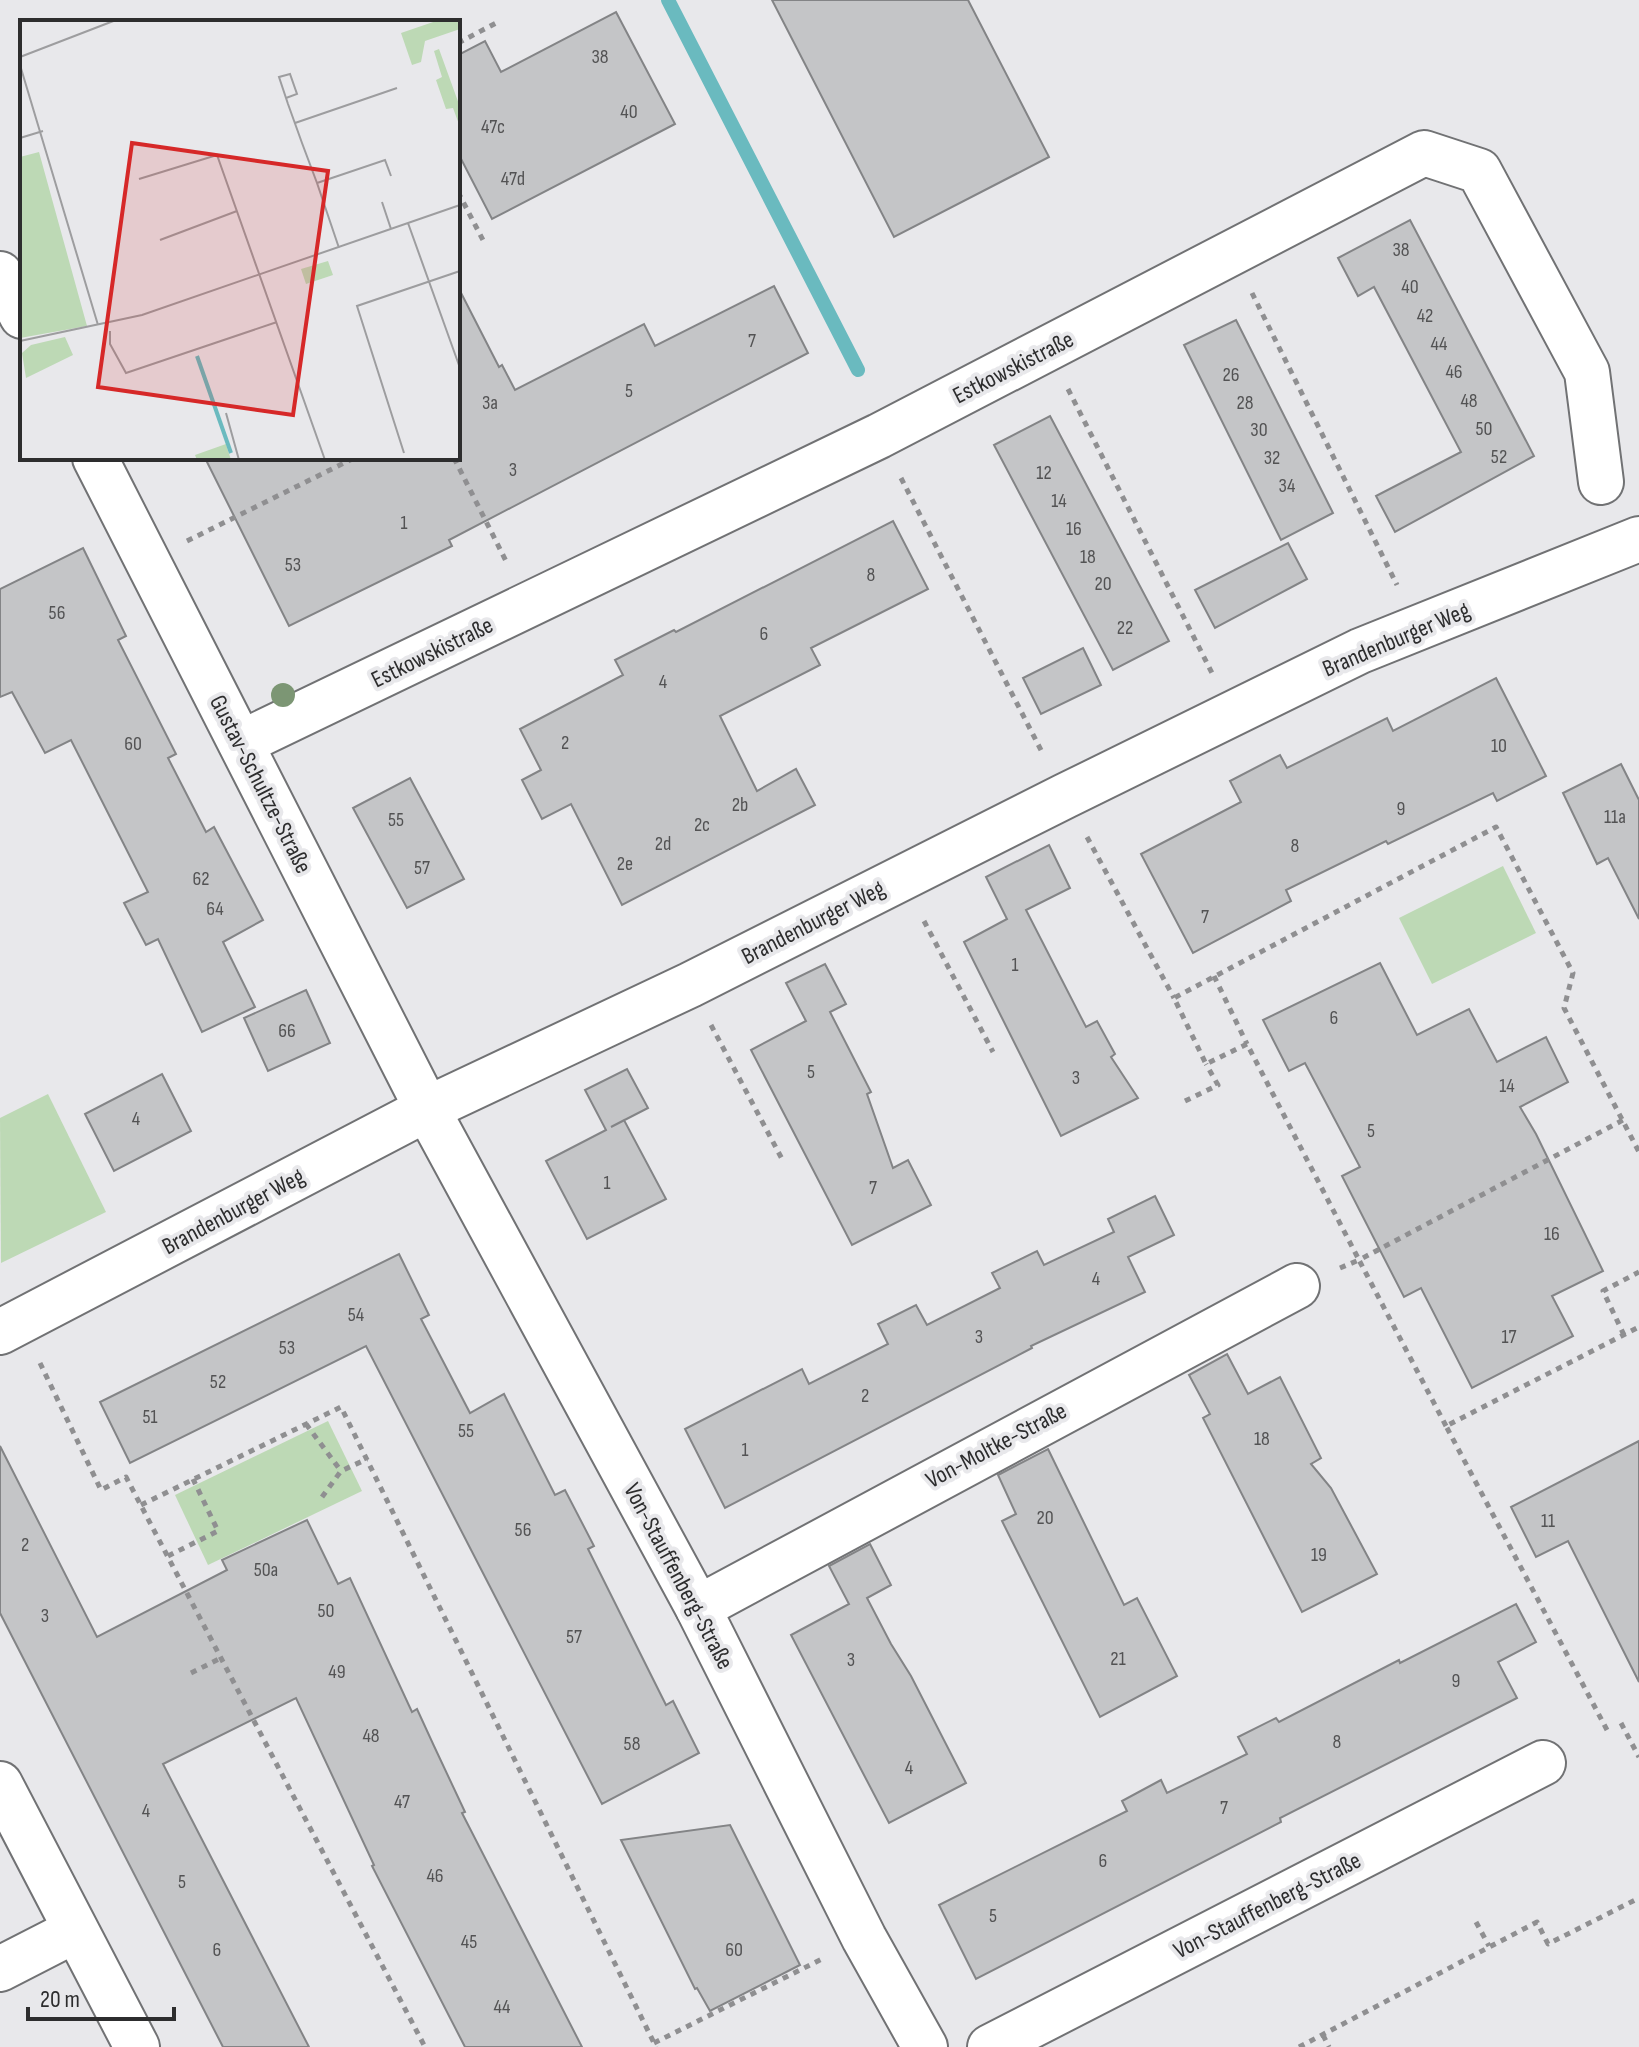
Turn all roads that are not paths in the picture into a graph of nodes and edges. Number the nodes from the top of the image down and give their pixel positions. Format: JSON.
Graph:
{"nodes":[{"id":1,"x":0,"y":274,"type":"edge"},
{"id":2,"x":20,"y":312,"type":"edge"},
{"id":3,"x":96,"y":460,"type":"edge"},
{"id":4,"x":1601,"y":482,"type":"dead end"},
{"id":5,"x":1639,"y":539,"type":"edge"},
{"id":6,"x":241,"y":743,"type":"junction"},
{"id":7,"x":427,"y":1109,"type":"junction"},
{"id":8,"x":1297,"y":1286,"type":"road end"},
{"id":9,"x":10,"y":1327,"type":"edge"},
{"id":10,"x":698,"y":1608,"type":"junction"},
{"id":11,"x":1543,"y":1763,"type":"dead end"},
{"id":12,"x":0,"y":1784,"type":"edge"},
{"id":13,"x":74,"y":1931,"type":"junction"},
{"id":14,"x":0,"y":1969,"type":"edge"},
{"id":15,"x":137,"y":2047,"type":"edge"},
{"id":16,"x":925,"y":2047,"type":"edge"},
{"id":17,"x":990,"y":2047,"type":"edge"}],
"edges":[{"from":1,"to":2,"type":"street"},
{"from":3,"to":6,"type":"street","name":"Gustav-Schultze-Straße"},
{"from":4,"to":6,"type":"street","name":"Estkowskistraße"},
{"from":5,"to":7,"type":"street","name":"Brandenburger Weg"},
{"from":6,"to":7,"type":"street","name":"Gustav-Schultze-Straße"},
{"from":7,"to":9,"type":"street","name":"Brandenburger Weg"},
{"from":7,"to":10,"type":"street","name":"Von-Stauffenberg-Straße"},
{"from":8,"to":10,"type":"street","name":"Von-Moltke-Straße"},
{"from":10,"to":16,"type":"street","name":"Von-Stauffenberg-Straße"},
{"from":11,"to":17,"type":"street","name":"Von-Stauffenberg-Straße"},
{"from":12,"to":13,"type":"street"},
{"from":13,"to":14,"type":"street"},
{"from":13,"to":15,"type":"street"}]}
